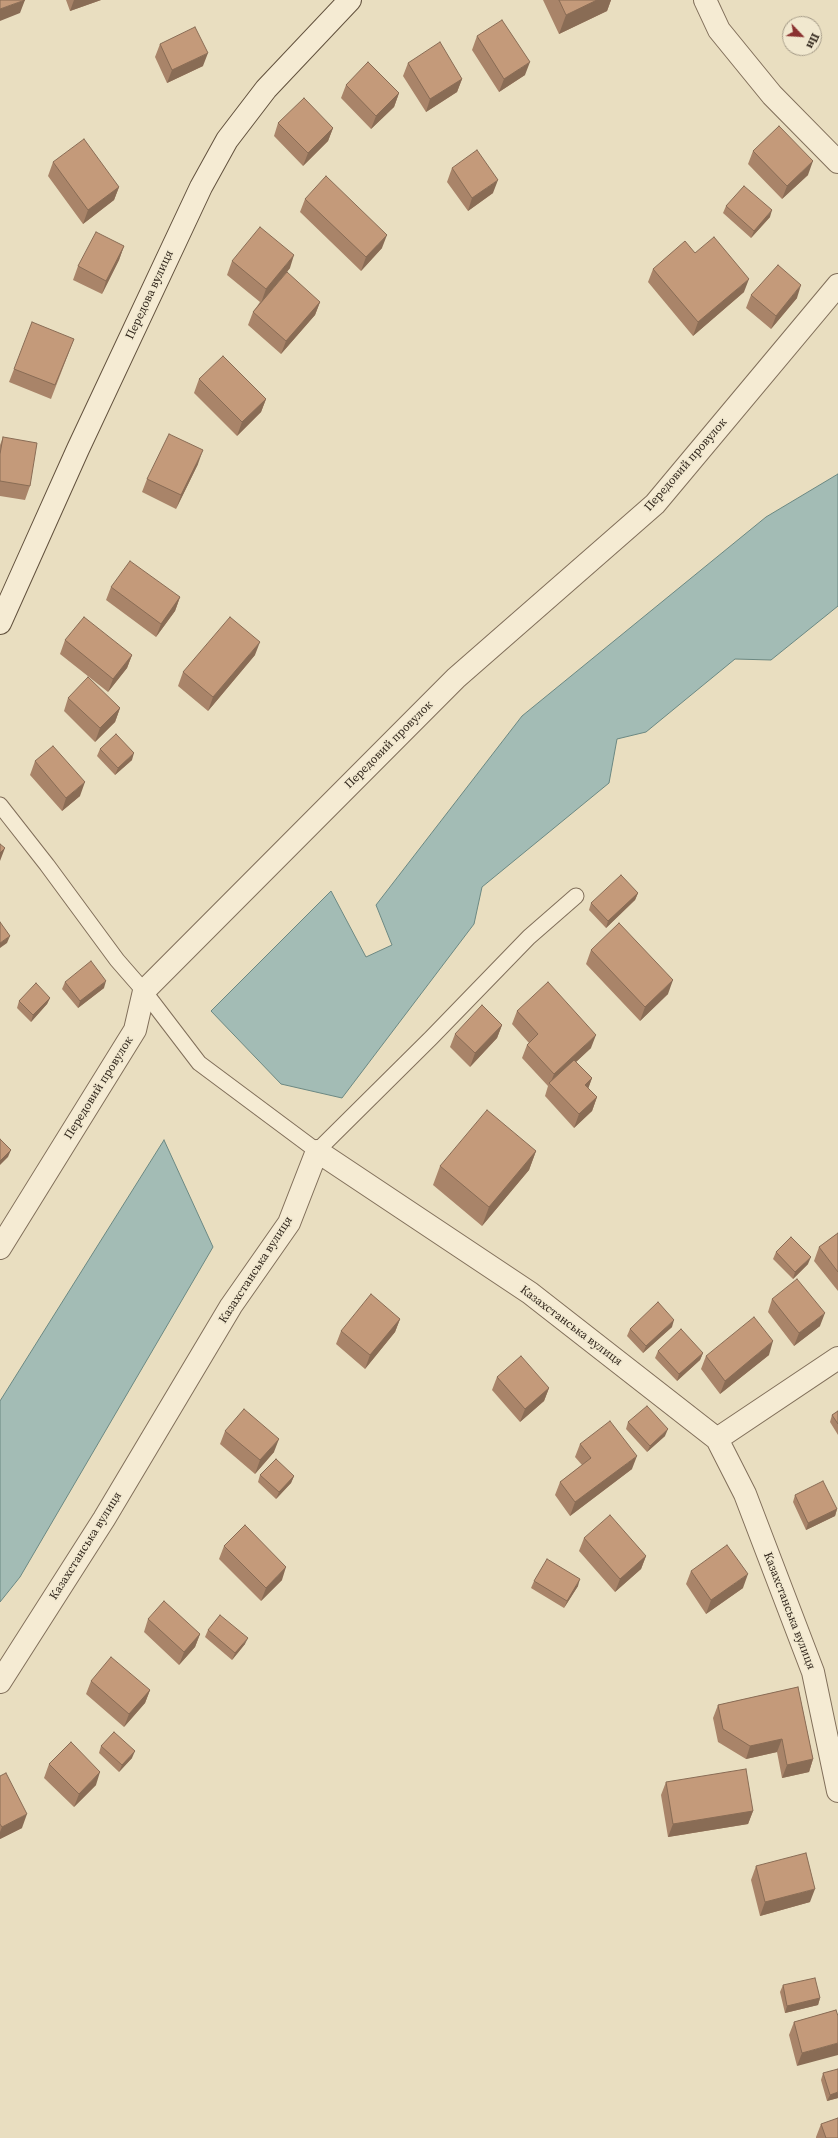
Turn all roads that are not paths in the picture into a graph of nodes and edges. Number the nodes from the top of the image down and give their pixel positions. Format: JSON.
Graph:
{"nodes":[{"id":1,"x":350,"y":0,"type":"edge"},
{"id":2,"x":705,"y":0,"type":"edge"},
{"id":3,"x":838,"y":162,"type":"edge"},
{"id":4,"x":838,"y":285,"type":"edge"},
{"id":5,"x":0,"y":623,"type":"edge"},
{"id":6,"x":0,"y":805,"type":"edge"},
{"id":7,"x":576,"y":896,"type":"dead end"},
{"id":8,"x":144,"y":991,"type":"junction"},
{"id":9,"x":317,"y":1151,"type":"junction"},
{"id":10,"x":0,"y":1248,"type":"edge"},
{"id":11,"x":838,"y":1358,"type":"edge"},
{"id":12,"x":717,"y":1439,"type":"junction"},
{"id":13,"x":0,"y":1682,"type":"edge"},
{"id":14,"x":838,"y":1791,"type":"edge"}],
"edges":[{"from":1,"to":5,"type":"street","name":"Передова вулиця"},
{"from":2,"to":3,"type":"street"},
{"from":4,"to":8,"type":"street","name":"Передовий провулок"},
{"from":6,"to":8,"type":"lane"},
{"from":7,"to":9,"type":"lane"},
{"from":8,"to":9,"type":"lane"},
{"from":8,"to":10,"type":"street","name":"Передовий провулок"},
{"from":9,"to":12,"type":"street","name":"Казахстанська вулиця"},
{"from":9,"to":13,"type":"street","name":"Казахстанська вулиця"},
{"from":11,"to":12,"type":"street"},
{"from":12,"to":14,"type":"street","name":"Казахстанська вулиця"}]}
